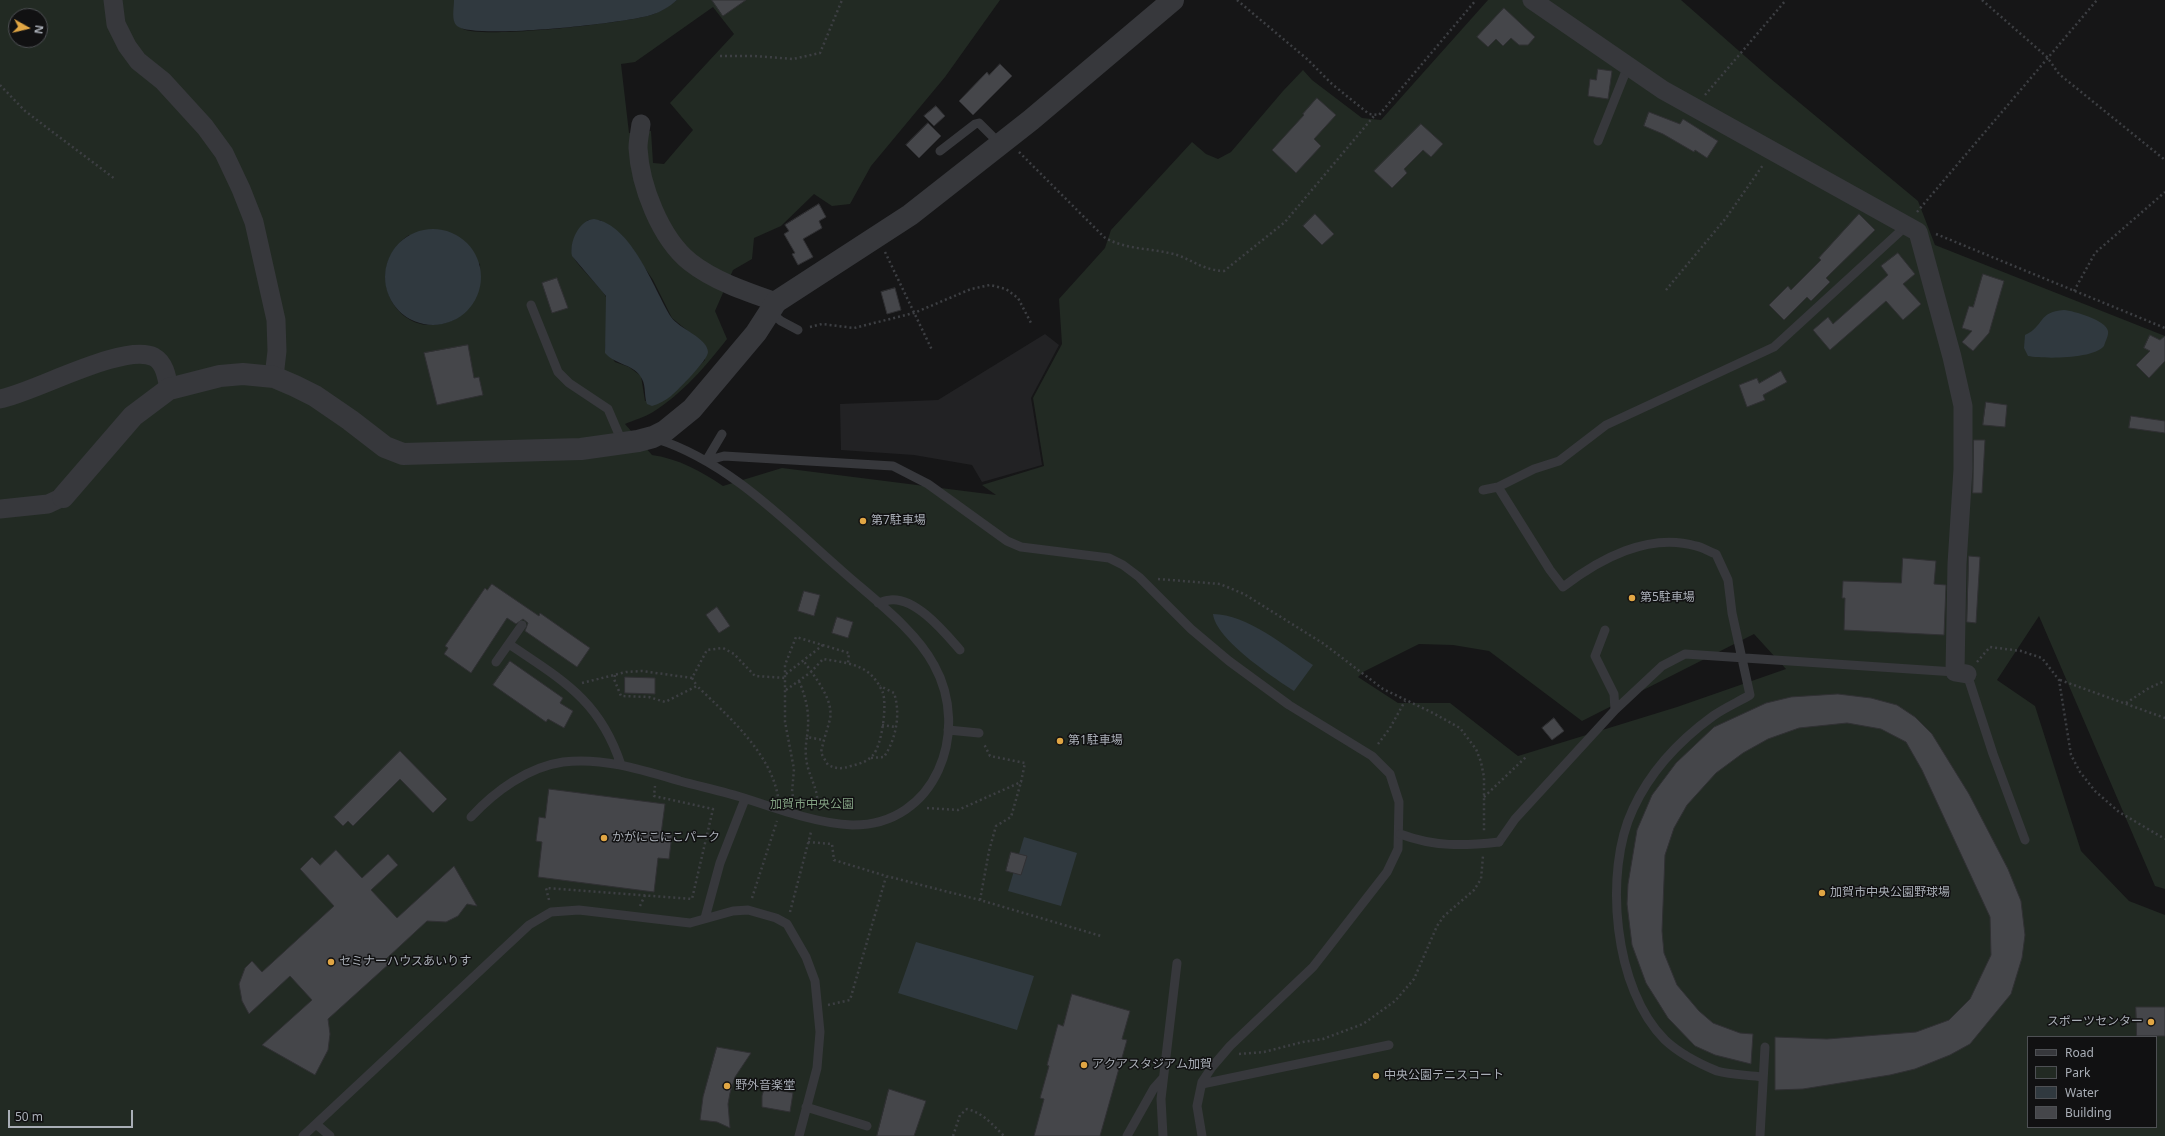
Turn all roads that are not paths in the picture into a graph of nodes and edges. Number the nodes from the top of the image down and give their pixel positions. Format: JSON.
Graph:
{"nodes":[{"id":1,"x":113,"y":0,"type":"edge"},
{"id":2,"x":1174,"y":0,"type":"edge"},
{"id":3,"x":1532,"y":0,"type":"edge"},
{"id":4,"x":1628,"y":66,"type":"junction"},
{"id":5,"x":641,"y":124,"type":"dead end"},
{"id":6,"x":1598,"y":141,"type":"dead end"},
{"id":7,"x":1003,"y":142,"type":"junction"},
{"id":8,"x":940,"y":151,"type":"dead end"},
{"id":9,"x":1912,"y":229,"type":"junction"},
{"id":10,"x":531,"y":305,"type":"dead end"},
{"id":11,"x":773,"y":307,"type":"junction"},
{"id":12,"x":798,"y":330,"type":"road end"},
{"id":13,"x":274,"y":377,"type":"junction"},
{"id":14,"x":168,"y":389,"type":"junction"},
{"id":15,"x":0,"y":399,"type":"edge"},
{"id":16,"x":722,"y":434,"type":"dead end"},
{"id":17,"x":654,"y":437,"type":"junction"},
{"id":18,"x":623,"y":444,"type":"junction"},
{"id":19,"x":706,"y":461,"type":"junction"},
{"id":20,"x":1498,"y":487,"type":"junction"},
{"id":21,"x":1483,"y":490,"type":"dead end"},
{"id":22,"x":63,"y":497,"type":"joint"},
{"id":23,"x":0,"y":509,"type":"edge"},
{"id":24,"x":878,"y":603,"type":"junction"},
{"id":25,"x":522,"y":625,"type":"dead end"},
{"id":26,"x":1605,"y":630,"type":"dead end"},
{"id":27,"x":509,"y":644,"type":"junction"},
{"id":28,"x":960,"y":650,"type":"dead end"},
{"id":29,"x":1741,"y":656,"type":"junction"},
{"id":30,"x":496,"y":662,"type":"dead end"},
{"id":31,"x":1961,"y":673,"type":"junction"},
{"id":32,"x":1615,"y":710,"type":"junction"},
{"id":33,"x":948,"y":730,"type":"junction"},
{"id":34,"x":979,"y":733,"type":"road end"},
{"id":35,"x":620,"y":765,"type":"junction"},
{"id":36,"x":745,"y":799,"type":"junction"},
{"id":37,"x":471,"y":816,"type":"dead end"},
{"id":38,"x":1400,"y":834,"type":"junction"},
{"id":39,"x":2025,"y":840,"type":"dead end"},
{"id":40,"x":705,"y":918,"type":"junction"},
{"id":41,"x":1177,"y":963,"type":"dead end"},
{"id":42,"x":1389,"y":1046,"type":"dead end"},
{"id":43,"x":1765,"y":1047,"type":"dead end"},
{"id":44,"x":1762,"y":1077,"type":"junction"},
{"id":45,"x":1163,"y":1078,"type":"junction"},
{"id":46,"x":1202,"y":1084,"type":"junction"},
{"id":47,"x":806,"y":1107,"type":"junction"},
{"id":48,"x":316,"y":1124,"type":"junction"},
{"id":49,"x":867,"y":1126,"type":"dead end"},
{"id":50,"x":303,"y":1136,"type":"edge"},
{"id":51,"x":330,"y":1136,"type":"edge"},
{"id":52,"x":799,"y":1136,"type":"edge"},
{"id":53,"x":1127,"y":1136,"type":"edge"},
{"id":54,"x":1163,"y":1136,"type":"edge"},
{"id":55,"x":1202,"y":1136,"type":"edge"},
{"id":56,"x":1760,"y":1136,"type":"edge"}],
"edges":[{"from":1,"to":13,"type":"street"},
{"from":2,"to":7,"type":"street"},
{"from":3,"to":4,"type":"street"},
{"from":4,"to":6,"type":"lane"},
{"from":4,"to":9,"type":"street"},
{"from":5,"to":11,"type":"street"},
{"from":7,"to":8,"type":"lane"},
{"from":7,"to":11,"type":"street"},
{"from":9,"to":20,"type":"lane"},
{"from":9,"to":31,"type":"street"},
{"from":10,"to":18,"type":"lane"},
{"from":11,"to":12,"type":"lane"},
{"from":11,"to":17,"type":"street"},
{"from":13,"to":14,"type":"street"},
{"from":13,"to":18,"type":"street"},
{"from":14,"to":15,"type":"street"},
{"from":14,"to":22,"type":"street"},
{"from":16,"to":19,"type":"lane"},
{"from":17,"to":18,"type":"street"},
{"from":17,"to":19,"type":"lane"},
{"from":19,"to":24,"type":"lane"},
{"from":19,"to":38,"type":"lane"},
{"from":20,"to":21,"type":"lane"},
{"from":20,"to":29,"type":"lane"},
{"from":22,"to":23,"type":"street"},
{"from":24,"to":28,"type":"lane"},
{"from":24,"to":33,"type":"lane"},
{"from":25,"to":27,"type":"lane"},
{"from":26,"to":32,"type":"lane"},
{"from":27,"to":30,"type":"lane"},
{"from":27,"to":35,"type":"lane"},
{"from":29,"to":31,"type":"lane"},
{"from":29,"to":32,"type":"lane"},
{"from":29,"to":44,"type":"lane"},
{"from":31,"to":39,"type":"lane"},
{"from":32,"to":38,"type":"lane","bridge":true},
{"from":33,"to":34,"type":"lane"},
{"from":33,"to":36,"type":"lane"},
{"from":35,"to":36,"type":"lane"},
{"from":35,"to":37,"type":"lane"},
{"from":36,"to":40,"type":"lane"},
{"from":38,"to":46,"type":"lane"},
{"from":40,"to":47,"type":"lane"},
{"from":40,"to":48,"type":"lane"},
{"from":41,"to":45,"type":"lane"},
{"from":42,"to":46,"type":"lane"},
{"from":43,"to":44,"type":"lane"},
{"from":44,"to":56,"type":"lane"},
{"from":45,"to":53,"type":"lane"},
{"from":45,"to":54,"type":"lane"},
{"from":46,"to":55,"type":"lane"},
{"from":47,"to":49,"type":"lane"},
{"from":47,"to":52,"type":"lane"},
{"from":48,"to":50,"type":"lane"},
{"from":48,"to":51,"type":"lane"}]}
